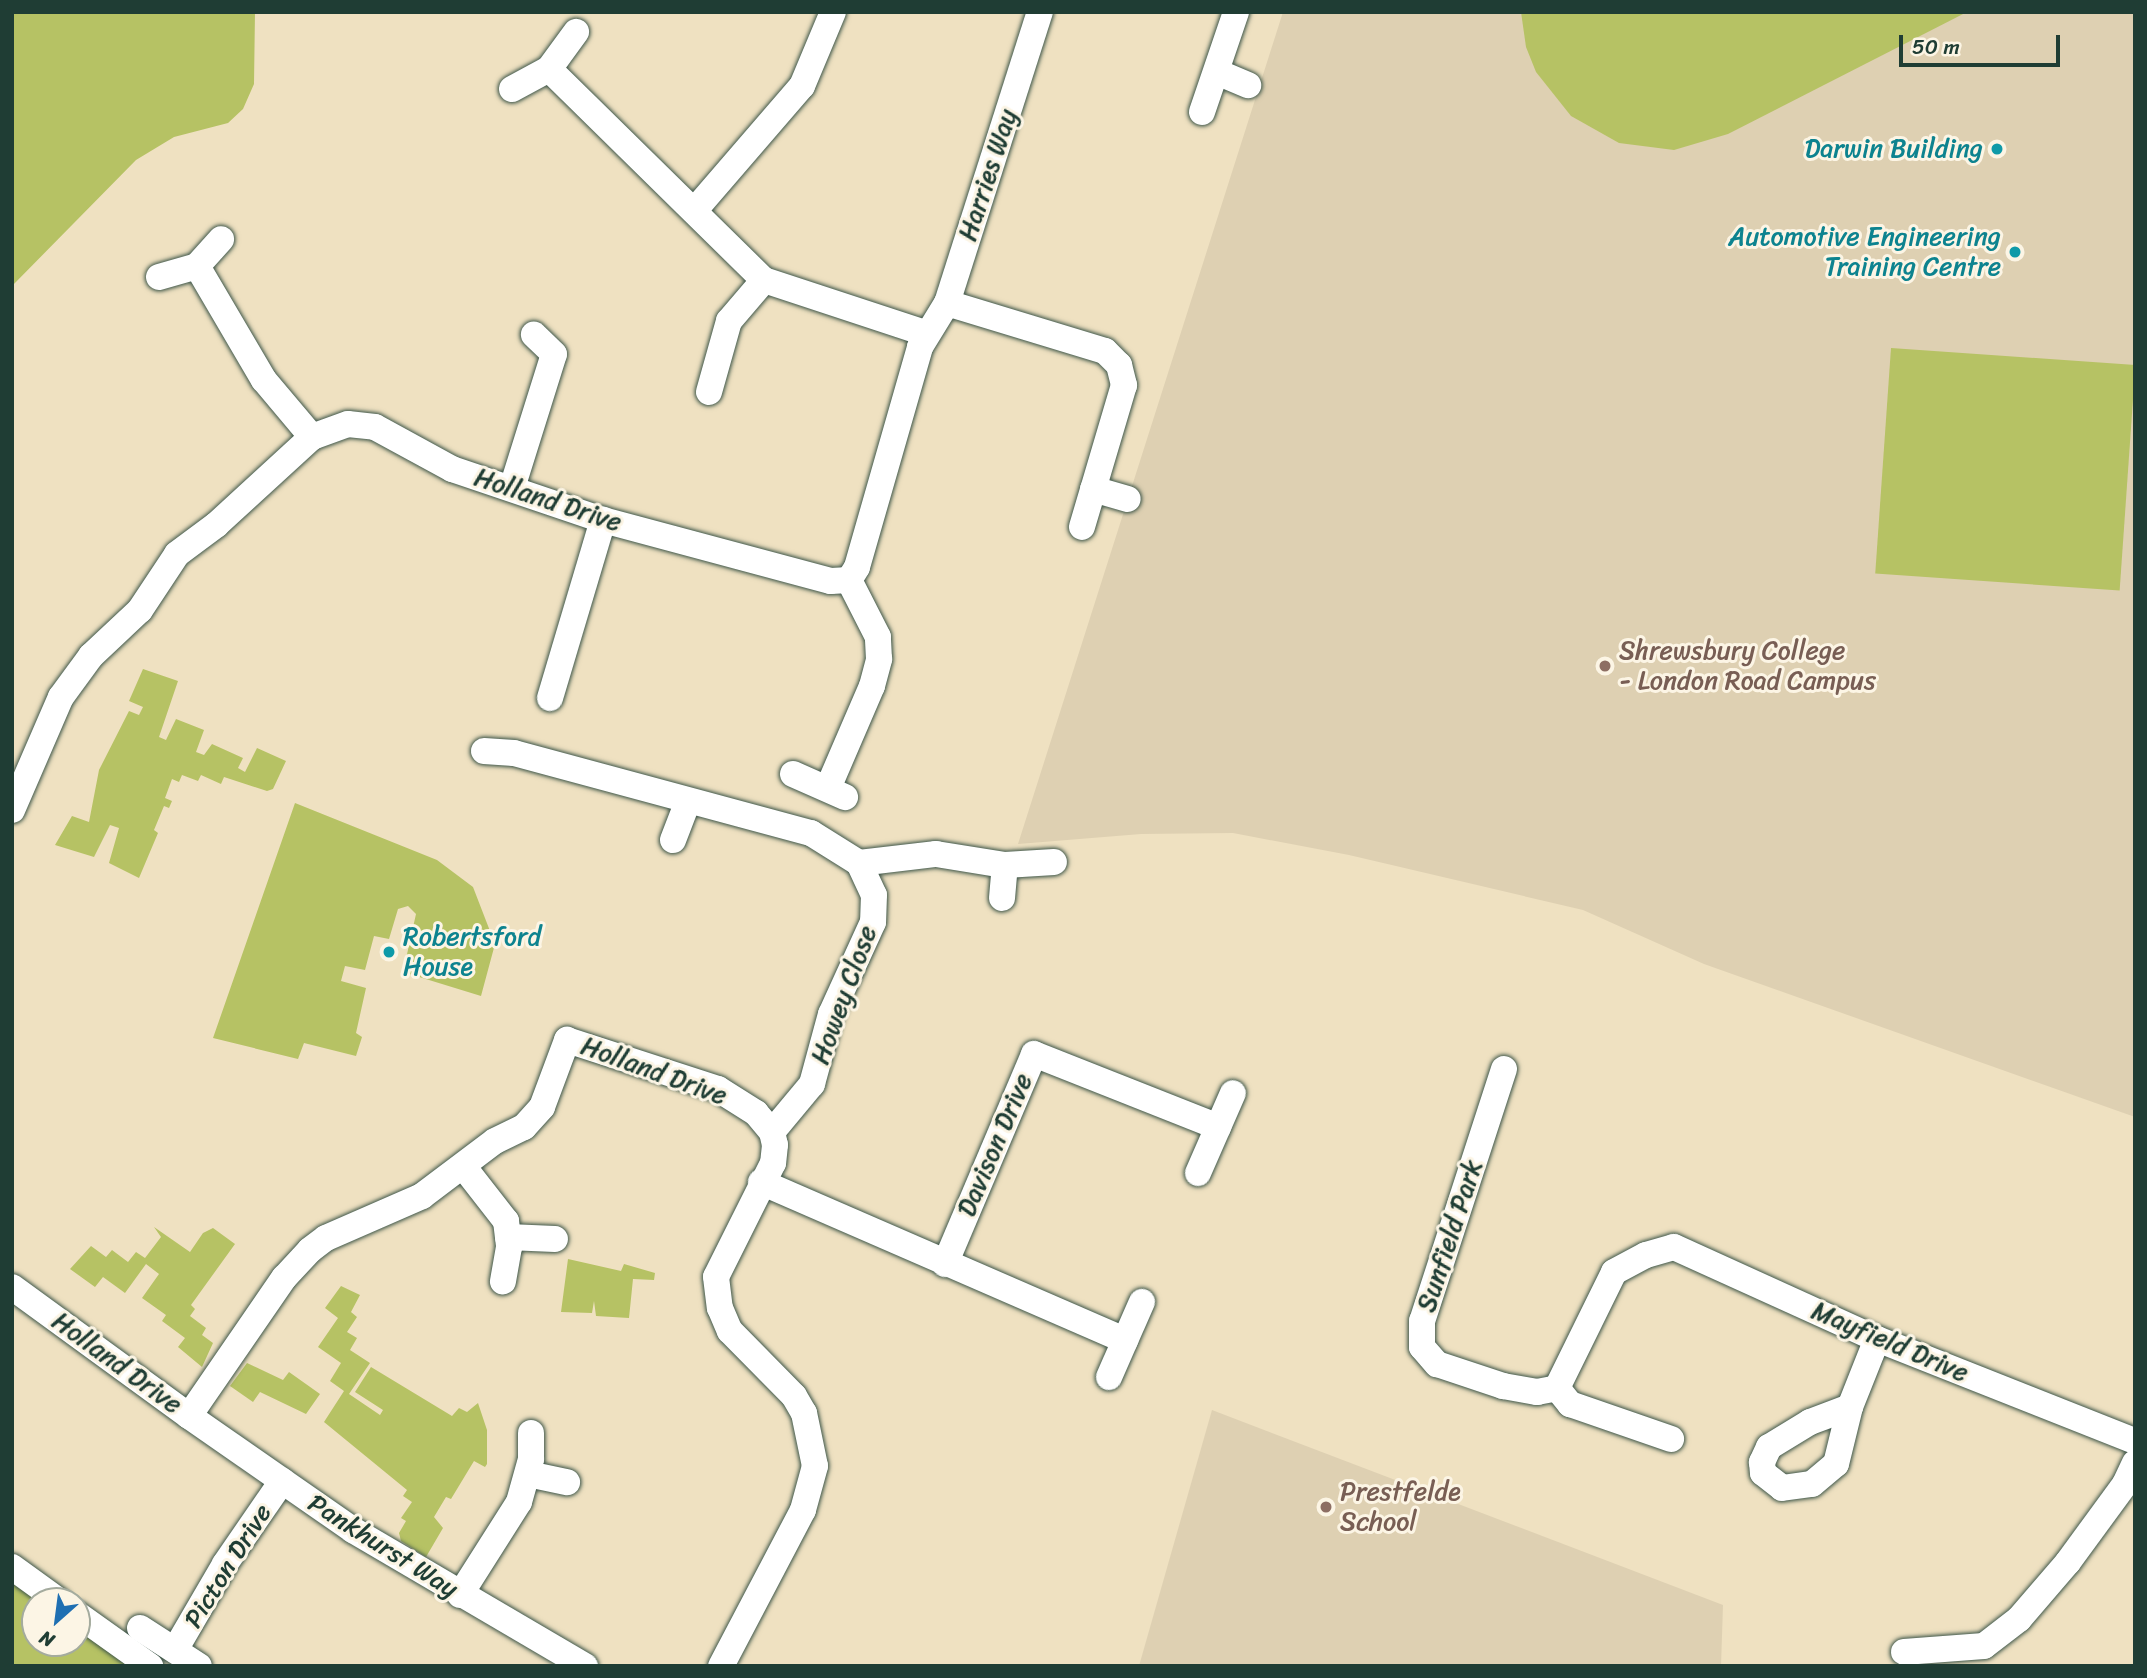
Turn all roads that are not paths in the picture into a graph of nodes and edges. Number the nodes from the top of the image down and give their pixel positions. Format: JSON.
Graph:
{"nodes":[{"id":1,"x":833,"y":12,"type":"edge"},
{"id":2,"x":1040,"y":12,"type":"edge"},
{"id":3,"x":1236,"y":12,"type":"edge"},
{"id":4,"x":576,"y":32,"type":"dead end"},
{"id":5,"x":548,"y":69,"type":"junction"},
{"id":6,"x":1217,"y":72,"type":"junction"},
{"id":7,"x":1248,"y":85,"type":"dead end"},
{"id":8,"x":512,"y":89,"type":"dead end"},
{"id":9,"x":1202,"y":112,"type":"dead end"},
{"id":10,"x":694,"y":211,"type":"junction"},
{"id":11,"x":221,"y":239,"type":"dead end"},
{"id":12,"x":197,"y":266,"type":"junction"},
{"id":13,"x":159,"y":277,"type":"dead end"},
{"id":14,"x":764,"y":280,"type":"junction"},
{"id":15,"x":947,"y":303,"type":"junction"},
{"id":16,"x":925,"y":333,"type":"junction"},
{"id":17,"x":534,"y":335,"type":"dead end"},
{"id":18,"x":709,"y":392,"type":"dead end"},
{"id":19,"x":312,"y":437,"type":"junction"},
{"id":20,"x":512,"y":488,"type":"junction"},
{"id":21,"x":1093,"y":489,"type":"junction"},
{"id":22,"x":1128,"y":499,"type":"dead end"},
{"id":23,"x":603,"y":520,"type":"junction"},
{"id":24,"x":1082,"y":527,"type":"dead end"},
{"id":25,"x":849,"y":580,"type":"junction"},
{"id":26,"x":550,"y":698,"type":"dead end"},
{"id":27,"x":484,"y":751,"type":"dead end"},
{"id":28,"x":793,"y":774,"type":"dead end"},
{"id":29,"x":688,"y":801,"type":"junction"},
{"id":30,"x":12,"y":810,"type":"edge"},
{"id":31,"x":673,"y":840,"type":"dead end"},
{"id":32,"x":1054,"y":862,"type":"dead end"},
{"id":33,"x":859,"y":863,"type":"junction"},
{"id":34,"x":1005,"y":864,"type":"junction"},
{"id":35,"x":1002,"y":898,"type":"dead end"},
{"id":36,"x":1504,"y":1069,"type":"dead end"},
{"id":37,"x":1233,"y":1093,"type":"dead end"},
{"id":38,"x":1218,"y":1127,"type":"junction"},
{"id":39,"x":772,"y":1132,"type":"junction"},
{"id":40,"x":463,"y":1166,"type":"junction"},
{"id":41,"x":1198,"y":1173,"type":"dead end"},
{"id":42,"x":761,"y":1182,"type":"junction"},
{"id":43,"x":508,"y":1237,"type":"junction"},
{"id":44,"x":555,"y":1239,"type":"dead end"},
{"id":45,"x":945,"y":1264,"type":"junction"},
{"id":46,"x":503,"y":1281,"type":"dead end"},
{"id":47,"x":12,"y":1287,"type":"edge"},
{"id":48,"x":1142,"y":1302,"type":"dead end"},
{"id":49,"x":1877,"y":1339,"type":"junction"},
{"id":50,"x":1125,"y":1340,"type":"junction"},
{"id":51,"x":1108,"y":1377,"type":"dead end"},
{"id":52,"x":1557,"y":1388,"type":"junction"},
{"id":53,"x":1850,"y":1407,"type":"dead end"},
{"id":54,"x":189,"y":1416,"type":"junction"},
{"id":55,"x":531,"y":1433,"type":"dead end"},
{"id":56,"x":1671,"y":1438,"type":"dead end"},
{"id":57,"x":2135,"y":1441,"type":"edge"},
{"id":58,"x":2135,"y":1463,"type":"edge"},
{"id":59,"x":528,"y":1474,"type":"junction"},
{"id":60,"x":282,"y":1482,"type":"junction"},
{"id":61,"x":567,"y":1482,"type":"dead end"},
{"id":62,"x":12,"y":1567,"type":"edge"},
{"id":63,"x":40,"y":1587,"type":"edge"},
{"id":64,"x":460,"y":1595,"type":"junction"},
{"id":65,"x":91,"y":1624,"type":"edge"},
{"id":66,"x":140,"y":1628,"type":"dead end"},
{"id":67,"x":175,"y":1650,"type":"junction"},
{"id":68,"x":1904,"y":1652,"type":"dead end"},
{"id":69,"x":726,"y":1664,"type":"edge"},
{"id":70,"x":150,"y":1666,"type":"edge"},
{"id":71,"x":199,"y":1666,"type":"edge"},
{"id":72,"x":585,"y":1666,"type":"edge"}],
"edges":[{"from":1,"to":10,"type":"street"},
{"from":2,"to":15,"type":"street","name":"Harries Way"},
{"from":3,"to":6,"type":"street"},
{"from":4,"to":5,"type":"street"},
{"from":5,"to":8,"type":"street"},
{"from":5,"to":10,"type":"street"},
{"from":6,"to":7,"type":"street"},
{"from":6,"to":9,"type":"street"},
{"from":10,"to":14,"type":"street"},
{"from":11,"to":12,"type":"street"},
{"from":12,"to":13,"type":"street"},
{"from":12,"to":19,"type":"street"},
{"from":14,"to":16,"type":"street"},
{"from":14,"to":18,"type":"street"},
{"from":15,"to":16,"type":"street","name":"Harries Way"},
{"from":15,"to":21,"type":"street"},
{"from":16,"to":25,"type":"street"},
{"from":17,"to":20,"type":"street"},
{"from":19,"to":20,"type":"street","name":"Holland Drive"},
{"from":19,"to":30,"type":"street","name":"Holland Drive"},
{"from":20,"to":23,"type":"street","name":"Holland Drive"},
{"from":21,"to":22,"type":"street"},
{"from":21,"to":24,"type":"street"},
{"from":23,"to":25,"type":"street","name":"Holland Drive"},
{"from":23,"to":26,"type":"street"},
{"from":25,"to":28,"type":"street"},
{"from":27,"to":29,"type":"street"},
{"from":29,"to":31,"type":"street"},
{"from":29,"to":33,"type":"street"},
{"from":32,"to":34,"type":"street"},
{"from":33,"to":34,"type":"street"},
{"from":33,"to":39,"type":"street","name":"Howey Close"},
{"from":34,"to":35,"type":"street"},
{"from":36,"to":52,"type":"street","name":"Sunfield Park"},
{"from":37,"to":38,"type":"street"},
{"from":38,"to":41,"type":"street"},
{"from":38,"to":45,"type":"street","name":"Davison Drive"},
{"from":39,"to":40,"type":"street","name":"Holland Drive"},
{"from":39,"to":42,"type":"street"},
{"from":40,"to":43,"type":"street"},
{"from":40,"to":54,"type":"street","name":"Holland Drive"},
{"from":42,"to":45,"type":"street"},
{"from":42,"to":69,"type":"street"},
{"from":43,"to":44,"type":"street"},
{"from":43,"to":46,"type":"street"},
{"from":45,"to":50,"type":"street"},
{"from":47,"to":54,"type":"street","name":"Holland Drive"},
{"from":48,"to":50,"type":"street"},
{"from":49,"to":52,"type":"street","name":"Mayfield Drive"},
{"from":49,"to":53,"type":"street"},
{"from":49,"to":57,"type":"street","name":"Mayfield Drive"},
{"from":50,"to":51,"type":"street"},
{"from":52,"to":56,"type":"street"},
{"from":54,"to":60,"type":"street","name":"Pankhurst Way"},
{"from":55,"to":59,"type":"street"},
{"from":58,"to":68,"type":"street"},
{"from":59,"to":61,"type":"street"},
{"from":59,"to":64,"type":"street"},
{"from":60,"to":64,"type":"street","name":"Pankhurst Way"},
{"from":60,"to":67,"type":"street","name":"Picton Drive"},
{"from":62,"to":63,"type":"street"},
{"from":64,"to":72,"type":"street","name":"Pankhurst Way"},
{"from":65,"to":70,"type":"street"},
{"from":66,"to":67,"type":"street"},
{"from":67,"to":71,"type":"street"}]}
